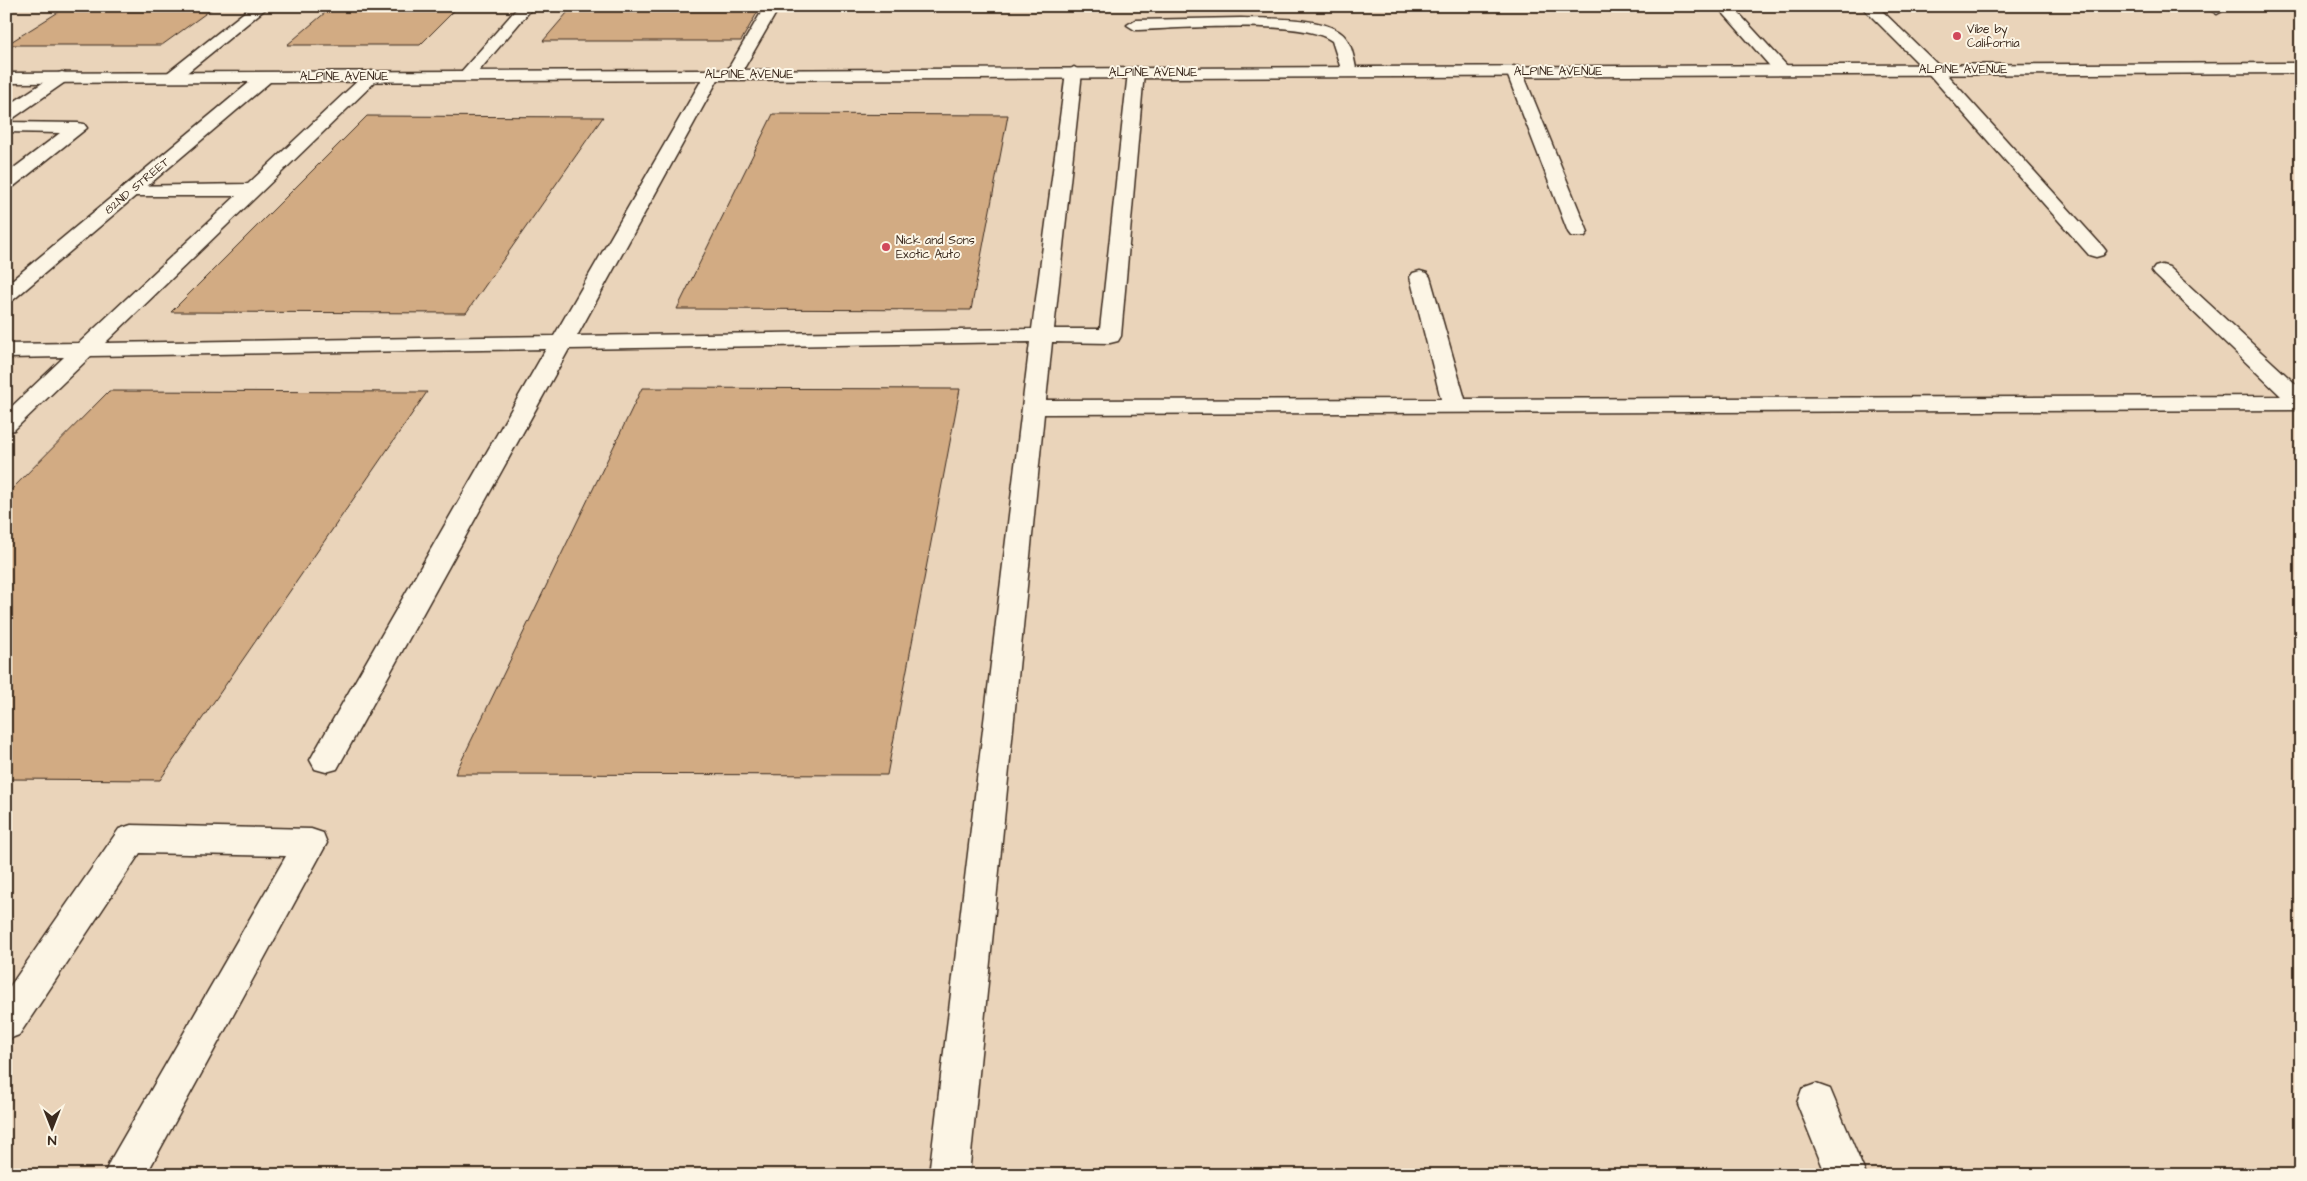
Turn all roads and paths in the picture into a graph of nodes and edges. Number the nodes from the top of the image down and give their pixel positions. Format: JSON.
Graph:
{"nodes":[{"id":1,"x":262,"y":6,"type":"edge"},
{"id":2,"x":527,"y":6,"type":"edge"},
{"id":3,"x":773,"y":6,"type":"edge"},
{"id":4,"x":1724,"y":6,"type":"edge"},
{"id":5,"x":1868,"y":6,"type":"edge"},
{"id":6,"x":1135,"y":26,"type":"dead end"},
{"id":7,"x":2301,"y":68,"type":"edge"},
{"id":8,"x":1933,"y":69,"type":"junction"},
{"id":9,"x":1782,"y":70,"type":"junction"},
{"id":10,"x":1514,"y":71,"type":"junction"},
{"id":11,"x":1074,"y":72,"type":"junction"},
{"id":12,"x":1136,"y":72,"type":"junction"},
{"id":13,"x":1349,"y":72,"type":"junction"},
{"id":14,"x":723,"y":74,"type":"junction"},
{"id":15,"x":267,"y":76,"type":"junction"},
{"id":16,"x":372,"y":76,"type":"junction"},
{"id":17,"x":466,"y":76,"type":"junction"},
{"id":18,"x":62,"y":77,"type":"junction"},
{"id":19,"x":172,"y":77,"type":"junction"},
{"id":20,"x":6,"y":78,"type":"edge"},
{"id":21,"x":6,"y":115,"type":"edge"},
{"id":22,"x":6,"y":127,"type":"edge"},
{"id":23,"x":6,"y":183,"type":"edge"},
{"id":24,"x":132,"y":190,"type":"junction"},
{"id":25,"x":252,"y":190,"type":"junction"},
{"id":26,"x":1578,"y":232,"type":"dead end"},
{"id":27,"x":2096,"y":251,"type":"dead end"},
{"id":28,"x":2162,"y":271,"type":"dead end"},
{"id":29,"x":1420,"y":277,"type":"dead end"},
{"id":30,"x":6,"y":296,"type":"edge"},
{"id":31,"x":1041,"y":335,"type":"junction"},
{"id":32,"x":561,"y":343,"type":"junction"},
{"id":33,"x":83,"y":350,"type":"junction"},
{"id":34,"x":6,"y":351,"type":"edge"},
{"id":35,"x":2301,"y":402,"type":"edge"},
{"id":36,"x":1455,"y":406,"type":"junction"},
{"id":37,"x":1033,"y":407,"type":"junction"},
{"id":38,"x":6,"y":425,"type":"edge"},
{"id":39,"x":326,"y":760,"type":"dead end"},
{"id":40,"x":6,"y":1023,"type":"edge"},
{"id":41,"x":1816,"y":1103,"type":"dead end"},
{"id":42,"x":124,"y":1175,"type":"edge"},
{"id":43,"x":949,"y":1175,"type":"edge"},
{"id":44,"x":1846,"y":1175,"type":"edge"}],
"edges":[{"from":1,"to":19,"type":"street"},
{"from":2,"to":17,"type":"street"},
{"from":3,"to":14,"type":"street"},
{"from":4,"to":9,"type":"street"},
{"from":5,"to":8,"type":"street"},
{"from":6,"to":13,"type":"street"},
{"from":7,"to":8,"type":"street","name":"ALPINE AVENUE"},
{"from":8,"to":9,"type":"street","name":"ALPINE AVENUE"},
{"from":8,"to":27,"type":"street"},
{"from":9,"to":10,"type":"street","name":"ALPINE AVENUE"},
{"from":10,"to":13,"type":"street","name":"ALPINE AVENUE"},
{"from":10,"to":26,"type":"street"},
{"from":11,"to":12,"type":"street","name":"ALPINE AVENUE"},
{"from":11,"to":14,"type":"street","name":"ALPINE AVENUE"},
{"from":11,"to":31,"type":"street"},
{"from":12,"to":13,"type":"street","name":"ALPINE AVENUE"},
{"from":12,"to":31,"type":"street"},
{"from":14,"to":17,"type":"street","name":"ALPINE AVENUE"},
{"from":14,"to":32,"type":"street"},
{"from":15,"to":16,"type":"street","name":"ALPINE AVENUE"},
{"from":15,"to":19,"type":"street","name":"ALPINE AVENUE"},
{"from":15,"to":24,"type":"street","name":"82ND STREET"},
{"from":16,"to":17,"type":"street","name":"ALPINE AVENUE"},
{"from":16,"to":25,"type":"street"},
{"from":18,"to":19,"type":"street","name":"ALPINE AVENUE"},
{"from":18,"to":20,"type":"street","name":"ALPINE AVENUE"},
{"from":18,"to":21,"type":"street"},
{"from":22,"to":23,"type":"street"},
{"from":24,"to":25,"type":"street"},
{"from":24,"to":30,"type":"street","name":"82ND STREET"},
{"from":25,"to":33,"type":"street"},
{"from":28,"to":35,"type":"street"},
{"from":29,"to":36,"type":"street"},
{"from":31,"to":32,"type":"street"},
{"from":31,"to":37,"type":"street"},
{"from":32,"to":33,"type":"street"},
{"from":32,"to":39,"type":"street"},
{"from":33,"to":34,"type":"street"},
{"from":33,"to":38,"type":"street"},
{"from":35,"to":36,"type":"street"},
{"from":36,"to":37,"type":"street"},
{"from":37,"to":43,"type":"street"},
{"from":40,"to":42,"type":"street"},
{"from":41,"to":44,"type":"street"}]}
